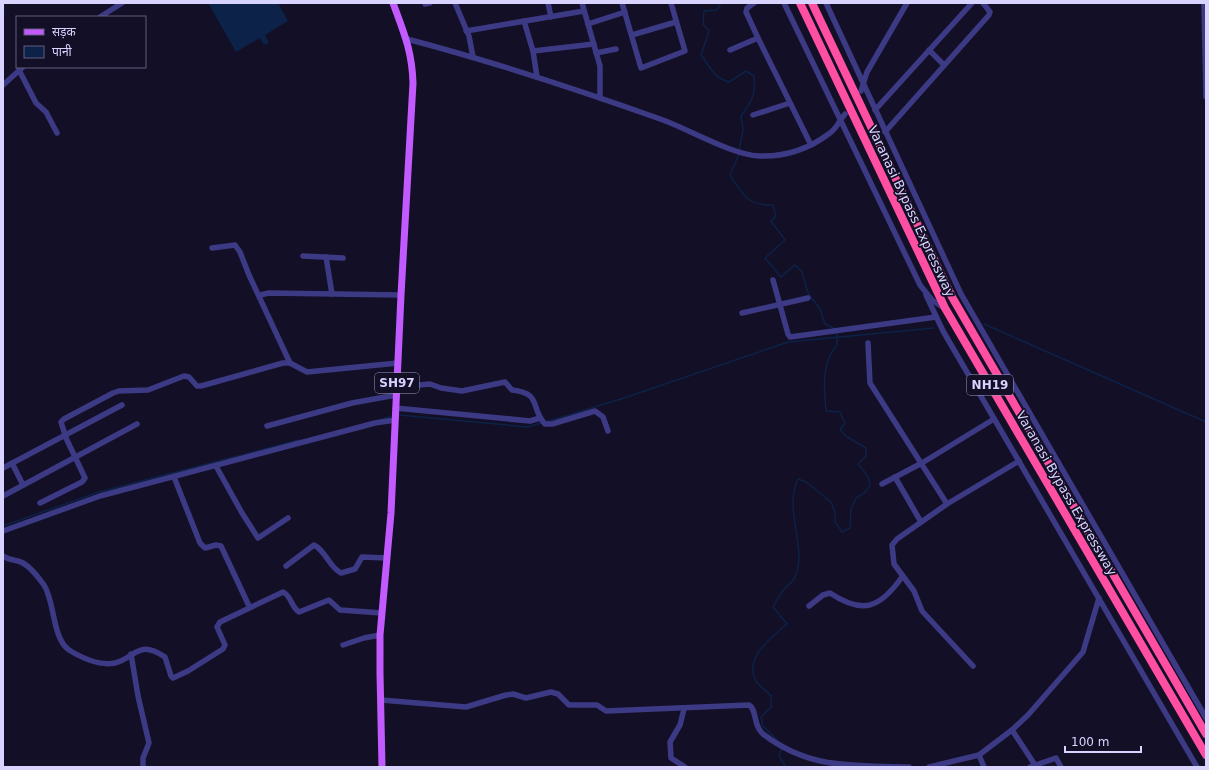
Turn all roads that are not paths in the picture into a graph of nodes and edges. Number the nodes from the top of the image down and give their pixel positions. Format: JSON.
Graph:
{"nodes":[{"id":1,"x":122,"y":3,"type":"edge"},
{"id":2,"x":393,"y":3,"type":"edge"},
{"id":3,"x":455,"y":3,"type":"edge"},
{"id":4,"x":548,"y":3,"type":"edge"},
{"id":5,"x":582,"y":3,"type":"edge"},
{"id":6,"x":622,"y":3,"type":"edge"},
{"id":7,"x":671,"y":3,"type":"edge"},
{"id":8,"x":754,"y":3,"type":"edge"},
{"id":9,"x":784,"y":3,"type":"edge"},
{"id":10,"x":800,"y":3,"type":"edge"},
{"id":11,"x":812,"y":3,"type":"edge"},
{"id":12,"x":826,"y":3,"type":"edge"},
{"id":13,"x":907,"y":3,"type":"edge"},
{"id":14,"x":972,"y":3,"type":"edge"},
{"id":15,"x":983,"y":3,"type":"edge"},
{"id":16,"x":1205,"y":5,"type":"edge"},
{"id":17,"x":584,"y":11,"type":"junction"},
{"id":18,"x":625,"y":12,"type":"junction"},
{"id":19,"x":102,"y":16,"type":"edge"},
{"id":20,"x":551,"y":17,"type":"junction"},
{"id":21,"x":524,"y":21,"type":"junction"},
{"id":22,"x":676,"y":22,"type":"junction"},
{"id":23,"x":588,"y":24,"type":"junction"},
{"id":24,"x":466,"y":31,"type":"junction"},
{"id":25,"x":632,"y":35,"type":"junction"},
{"id":26,"x":758,"y":38,"type":"junction"},
{"id":27,"x":407,"y":39,"type":"junction"},
{"id":28,"x":594,"y":44,"type":"junction"},
{"id":29,"x":616,"y":49,"type":"dead end"},
{"id":30,"x":730,"y":50,"type":"dead end"},
{"id":31,"x":929,"y":50,"type":"junction"},
{"id":32,"x":533,"y":51,"type":"junction"},
{"id":33,"x":596,"y":53,"type":"junction"},
{"id":34,"x":472,"y":56,"type":"junction"},
{"id":35,"x":944,"y":65,"type":"junction"},
{"id":36,"x":21,"y":68,"type":"edge"},
{"id":37,"x":537,"y":77,"type":"junction"},
{"id":38,"x":864,"y":81,"type":"junction"},
{"id":39,"x":3,"y":85,"type":"edge"},
{"id":40,"x":861,"y":91,"type":"dead end"},
{"id":41,"x":1206,"y":97,"type":"edge"},
{"id":42,"x":600,"y":98,"type":"junction"},
{"id":43,"x":790,"y":104,"type":"junction"},
{"id":44,"x":875,"y":110,"type":"junction"},
{"id":45,"x":845,"y":114,"type":"dead end"},
{"id":46,"x":753,"y":115,"type":"dead end"},
{"id":47,"x":840,"y":121,"type":"junction"},
{"id":48,"x":886,"y":132,"type":"junction"},
{"id":49,"x":57,"y":133,"type":"dead end"},
{"id":50,"x":811,"y":145,"type":"junction"},
{"id":51,"x":212,"y":248,"type":"dead end"},
{"id":52,"x":302,"y":256,"type":"dead end"},
{"id":53,"x":326,"y":257,"type":"junction"},
{"id":54,"x":343,"y":258,"type":"dead end"},
{"id":55,"x":773,"y":280,"type":"dead end"},
{"id":56,"x":332,"y":294,"type":"junction"},
{"id":57,"x":260,"y":295,"type":"junction"},
{"id":58,"x":401,"y":295,"type":"junction"},
{"id":59,"x":926,"y":295,"type":"junction"},
{"id":60,"x":808,"y":298,"type":"dead end"},
{"id":61,"x":780,"y":304,"type":"junction"},
{"id":62,"x":945,"y":308,"type":"junction"},
{"id":63,"x":742,"y":313,"type":"dead end"},
{"id":64,"x":936,"y":317,"type":"junction"},
{"id":65,"x":868,"y":343,"type":"dead end"},
{"id":66,"x":398,"y":362,"type":"junction"},
{"id":67,"x":290,"y":363,"type":"junction"},
{"id":68,"x":397,"y":387,"type":"junction"},
{"id":69,"x":396,"y":395,"type":"junction"},
{"id":70,"x":122,"y":405,"type":"dead end"},
{"id":71,"x":396,"y":408,"type":"junction"},
{"id":72,"x":540,"y":418,"type":"junction"},
{"id":73,"x":994,"y":419,"type":"junction"},
{"id":74,"x":395,"y":420,"type":"junction"},
{"id":75,"x":137,"y":424,"type":"dead end"},
{"id":76,"x":268,"y":426,"type":"dead end"},
{"id":77,"x":608,"y":431,"type":"dead end"},
{"id":78,"x":65,"y":435,"type":"junction"},
{"id":79,"x":75,"y":456,"type":"junction"},
{"id":80,"x":1019,"y":461,"type":"junction"},
{"id":81,"x":12,"y":463,"type":"junction"},
{"id":82,"x":922,"y":463,"type":"junction"},
{"id":83,"x":216,"y":466,"type":"junction"},
{"id":84,"x":3,"y":468,"type":"edge"},
{"id":85,"x":174,"y":477,"type":"junction"},
{"id":86,"x":895,"y":477,"type":"junction"},
{"id":87,"x":882,"y":484,"type":"dead end"},
{"id":88,"x":23,"y":485,"type":"junction"},
{"id":89,"x":3,"y":496,"type":"edge"},
{"id":90,"x":40,"y":503,"type":"dead end"},
{"id":91,"x":947,"y":504,"type":"junction"},
{"id":92,"x":288,"y":518,"type":"dead end"},
{"id":93,"x":921,"y":522,"type":"junction"},
{"id":94,"x":3,"y":531,"type":"edge"},
{"id":95,"x":3,"y":556,"type":"edge"},
{"id":96,"x":387,"y":558,"type":"junction"},
{"id":97,"x":286,"y":566,"type":"dead end"},
{"id":98,"x":902,"y":577,"type":"junction"},
{"id":99,"x":1099,"y":598,"type":"junction"},
{"id":100,"x":250,"y":606,"type":"junction"},
{"id":101,"x":809,"y":606,"type":"dead end"},
{"id":102,"x":382,"y":613,"type":"junction"},
{"id":103,"x":380,"y":635,"type":"junction"},
{"id":104,"x":343,"y":645,"type":"dead end"},
{"id":105,"x":131,"y":654,"type":"junction"},
{"id":106,"x":974,"y":666,"type":"dead end"},
{"id":107,"x":381,"y":700,"type":"junction"},
{"id":108,"x":684,"y":709,"type":"junction"},
{"id":109,"x":1206,"y":718,"type":"edge"},
{"id":110,"x":1012,"y":730,"type":"junction"},
{"id":111,"x":1206,"y":734,"type":"edge"},
{"id":112,"x":980,"y":755,"type":"junction"},
{"id":113,"x":1206,"y":755,"type":"edge"},
{"id":114,"x":872,"y":766,"type":"edge"},
{"id":115,"x":1032,"y":766,"type":"edge"},
{"id":116,"x":143,"y":767,"type":"edge"},
{"id":117,"x":382,"y":767,"type":"edge"},
{"id":118,"x":685,"y":767,"type":"edge"},
{"id":119,"x":909,"y":767,"type":"edge"},
{"id":120,"x":929,"y":767,"type":"edge"},
{"id":121,"x":984,"y":767,"type":"edge"},
{"id":122,"x":1061,"y":767,"type":"edge"},
{"id":123,"x":1196,"y":767,"type":"edge"}],
"edges":[{"from":1,"to":19,"type":"street"},
{"from":2,"to":27,"type":"main road","number":"SH97"},
{"from":3,"to":24,"type":"street"},
{"from":4,"to":20,"type":"street"},
{"from":5,"to":17,"type":"street"},
{"from":6,"to":18,"type":"street"},
{"from":7,"to":22,"type":"street"},
{"from":8,"to":26,"type":"street"},
{"from":9,"to":47,"type":"street"},
{"from":10,"to":62,"type":"highway","name":"Varanasi Bypass Expressway","number":"NH19"},
{"from":11,"to":111,"type":"highway","name":"Varanasi Bypass Expressway","number":"NH19"},
{"from":12,"to":38,"type":"street"},
{"from":13,"to":38,"type":"street"},
{"from":14,"to":31,"type":"street"},
{"from":15,"to":35,"type":"street"},
{"from":16,"to":41,"type":"street"},
{"from":17,"to":20,"type":"street"},
{"from":17,"to":23,"type":"street"},
{"from":18,"to":23,"type":"street"},
{"from":18,"to":25,"type":"street"},
{"from":20,"to":21,"type":"street"},
{"from":21,"to":24,"type":"street"},
{"from":21,"to":32,"type":"street"},
{"from":22,"to":25,"type":"street"},
{"from":22,"to":25,"type":"street"},
{"from":23,"to":28,"type":"street"},
{"from":24,"to":34,"type":"street"},
{"from":26,"to":30,"type":"street"},
{"from":26,"to":43,"type":"street"},
{"from":27,"to":34,"type":"street"},
{"from":27,"to":58,"type":"main road","number":"SH97"},
{"from":28,"to":32,"type":"street"},
{"from":28,"to":33,"type":"street"},
{"from":29,"to":33,"type":"street"},
{"from":31,"to":35,"type":"street"},
{"from":31,"to":44,"type":"street"},
{"from":32,"to":37,"type":"street"},
{"from":33,"to":42,"type":"street"},
{"from":34,"to":37,"type":"street"},
{"from":35,"to":48,"type":"street"},
{"from":36,"to":39,"type":"street"},
{"from":36,"to":49,"type":"street"},
{"from":37,"to":42,"type":"street"},
{"from":38,"to":40,"type":"street"},
{"from":38,"to":44,"type":"street"},
{"from":42,"to":50,"type":"street"},
{"from":43,"to":46,"type":"street"},
{"from":43,"to":50,"type":"street"},
{"from":44,"to":48,"type":"street"},
{"from":45,"to":47,"type":"street"},
{"from":47,"to":50,"type":"street"},
{"from":47,"to":59,"type":"street"},
{"from":48,"to":109,"type":"street"},
{"from":51,"to":57,"type":"street"},
{"from":52,"to":53,"type":"street"},
{"from":53,"to":54,"type":"street"},
{"from":53,"to":56,"type":"street"},
{"from":55,"to":61,"type":"street"},
{"from":56,"to":57,"type":"street"},
{"from":56,"to":58,"type":"street"},
{"from":57,"to":67,"type":"street"},
{"from":58,"to":66,"type":"main road","number":"SH97"},
{"from":59,"to":62,"type":"street"},
{"from":59,"to":64,"type":"street"},
{"from":60,"to":61,"type":"street"},
{"from":61,"to":63,"type":"street"},
{"from":61,"to":64,"type":"street"},
{"from":62,"to":113,"type":"highway","name":"Varanasi Bypass Expressway","number":"NH19"},
{"from":64,"to":73,"type":"street"},
{"from":65,"to":82,"type":"street"},
{"from":66,"to":67,"type":"street"},
{"from":66,"to":68,"type":"main road","number":"SH97"},
{"from":67,"to":78,"type":"street"},
{"from":68,"to":69,"type":"main road","number":"SH97"},
{"from":68,"to":72,"type":"street"},
{"from":69,"to":71,"type":"main road","number":"SH97"},
{"from":69,"to":76,"type":"street"},
{"from":70,"to":78,"type":"street"},
{"from":71,"to":72,"type":"street"},
{"from":71,"to":74,"type":"main road","number":"SH97"},
{"from":72,"to":77,"type":"street"},
{"from":73,"to":80,"type":"street"},
{"from":73,"to":82,"type":"street"},
{"from":74,"to":83,"type":"street"},
{"from":74,"to":96,"type":"main road","number":"SH97"},
{"from":75,"to":79,"type":"street"},
{"from":78,"to":79,"type":"street"},
{"from":78,"to":81,"type":"street"},
{"from":79,"to":88,"type":"street"},
{"from":79,"to":90,"type":"street"},
{"from":80,"to":91,"type":"street"},
{"from":80,"to":99,"type":"street"},
{"from":81,"to":84,"type":"street"},
{"from":81,"to":88,"type":"street"},
{"from":82,"to":86,"type":"street"},
{"from":82,"to":91,"type":"street"},
{"from":83,"to":85,"type":"street"},
{"from":83,"to":92,"type":"street"},
{"from":85,"to":94,"type":"street"},
{"from":85,"to":100,"type":"street"},
{"from":86,"to":87,"type":"street"},
{"from":86,"to":93,"type":"street"},
{"from":88,"to":89,"type":"street"},
{"from":91,"to":93,"type":"street"},
{"from":93,"to":98,"type":"street"},
{"from":95,"to":105,"type":"street"},
{"from":96,"to":97,"type":"street"},
{"from":96,"to":102,"type":"main road","number":"SH97"},
{"from":98,"to":101,"type":"street"},
{"from":98,"to":106,"type":"street"},
{"from":99,"to":110,"type":"street"},
{"from":99,"to":123,"type":"street"},
{"from":100,"to":102,"type":"street"},
{"from":100,"to":105,"type":"street"},
{"from":102,"to":103,"type":"main road","number":"SH97"},
{"from":103,"to":104,"type":"street"},
{"from":103,"to":107,"type":"main road","number":"SH97"},
{"from":105,"to":116,"type":"street"},
{"from":107,"to":108,"type":"street"},
{"from":107,"to":117,"type":"main road","number":"SH97"},
{"from":108,"to":114,"type":"street"},
{"from":108,"to":118,"type":"street"},
{"from":110,"to":112,"type":"street"},
{"from":110,"to":115,"type":"street"},
{"from":112,"to":120,"type":"street"},
{"from":112,"to":121,"type":"street"},
{"from":114,"to":119,"type":"street"},
{"from":115,"to":122,"type":"street"}]}
